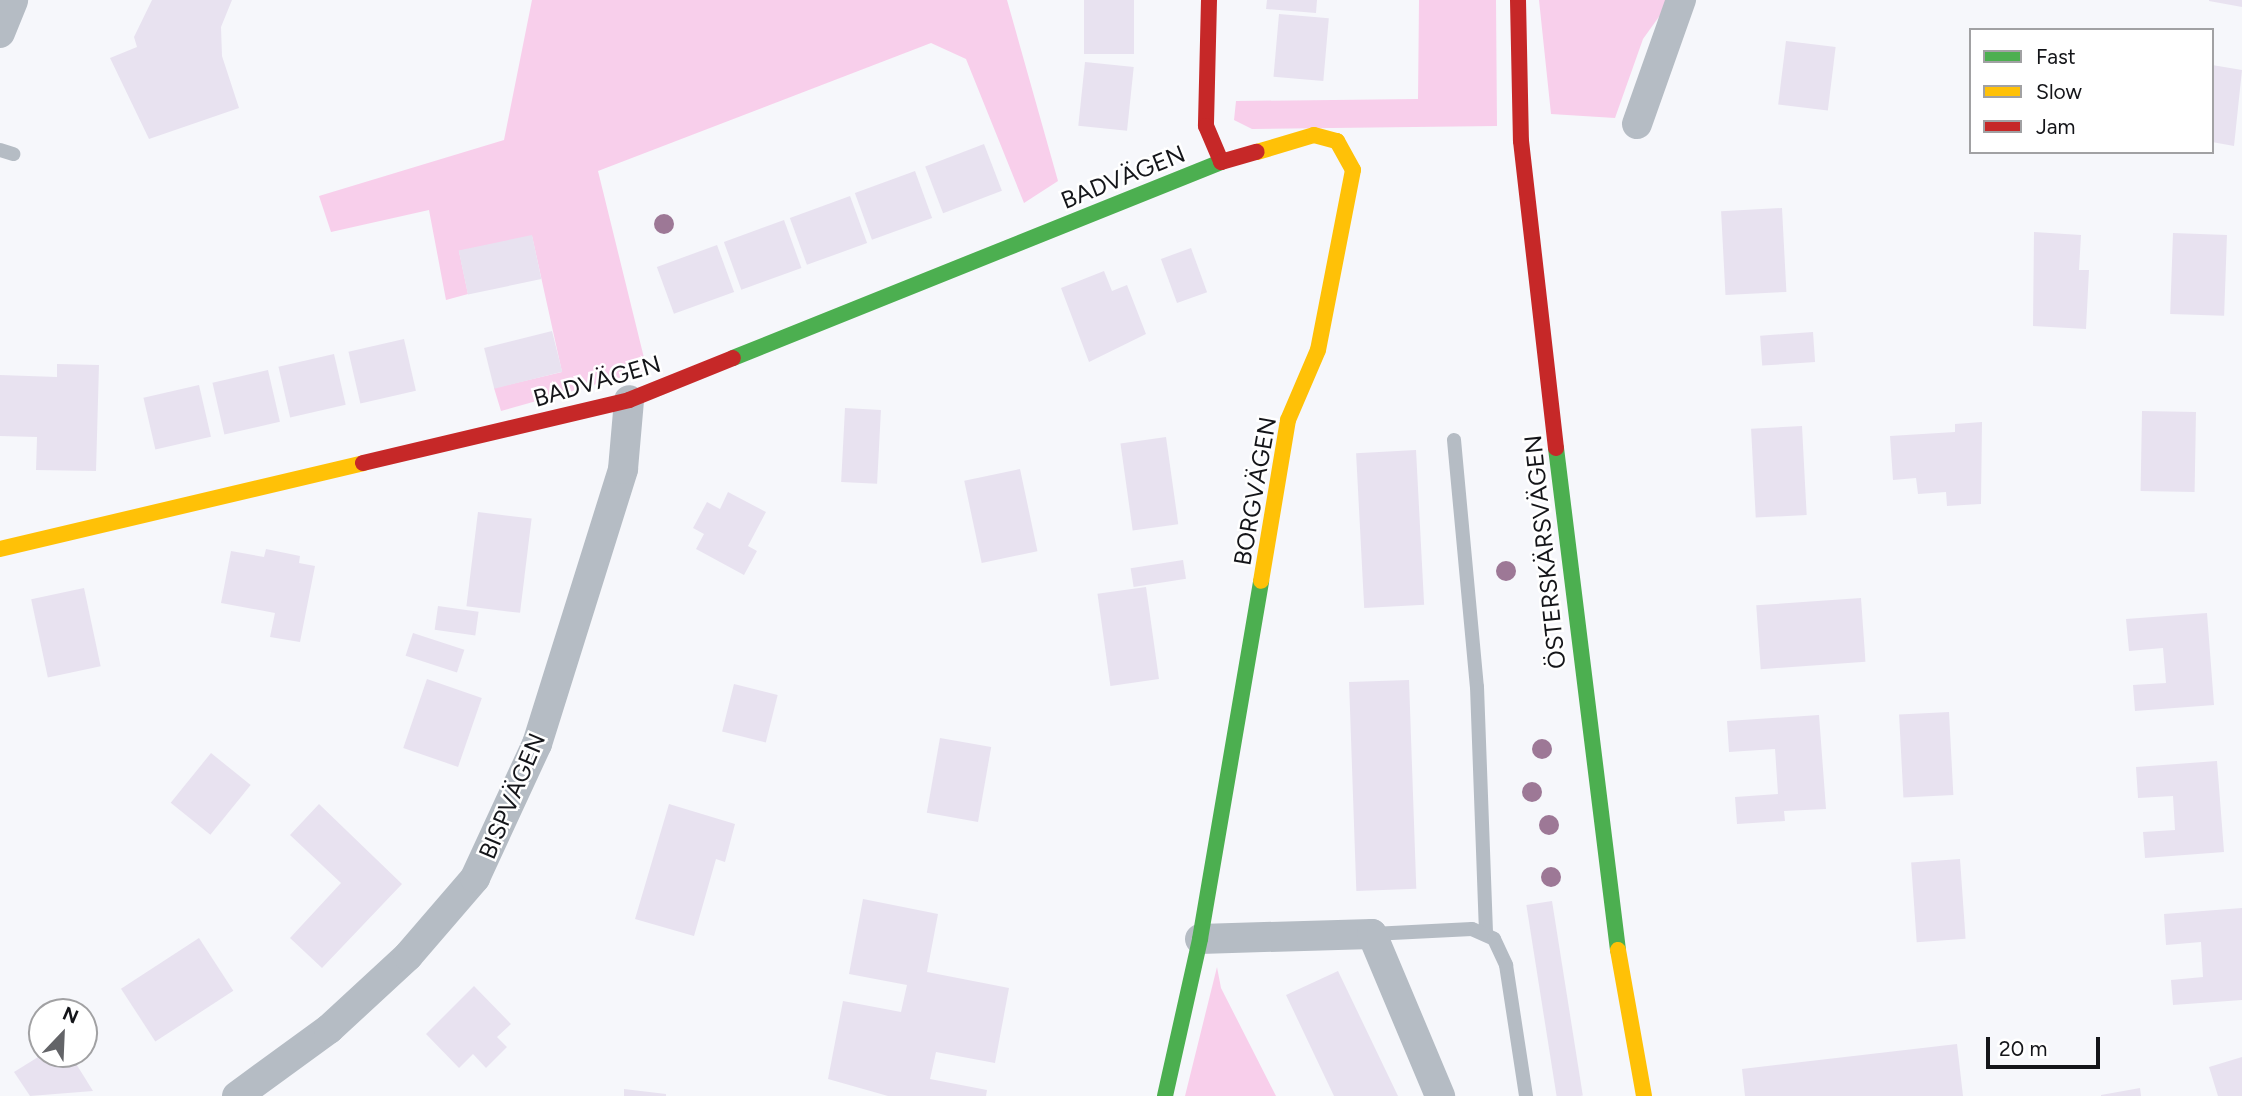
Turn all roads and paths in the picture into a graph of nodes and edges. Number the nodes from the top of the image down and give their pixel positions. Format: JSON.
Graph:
{"nodes":[{"id":1,"x":13,"y":0,"type":"edge"},
{"id":2,"x":1209,"y":0,"type":"edge"},
{"id":3,"x":1518,"y":0,"type":"edge"},
{"id":4,"x":1681,"y":0,"type":"edge"},
{"id":5,"x":0,"y":33,"type":"edge"},
{"id":6,"x":1637,"y":124,"type":"dead end"},
{"id":7,"x":1221,"y":162,"type":"junction"},
{"id":8,"x":629,"y":400,"type":"junction"},
{"id":9,"x":1454,"y":440,"type":"dead end"},
{"id":10,"x":0,"y":549,"type":"edge"},
{"id":11,"x":1486,"y":933,"type":"junction"},
{"id":12,"x":1372,"y":934,"type":"junction"},
{"id":13,"x":1200,"y":939,"type":"junction"},
{"id":14,"x":237,"y":1096,"type":"edge"},
{"id":15,"x":1165,"y":1096,"type":"edge"},
{"id":16,"x":1440,"y":1096,"type":"edge"},
{"id":17,"x":1526,"y":1096,"type":"edge"},
{"id":18,"x":1644,"y":1096,"type":"edge"}],
"edges":[{"from":1,"to":5,"type":"street"},
{"from":2,"to":7,"type":"street"},
{"from":3,"to":18,"type":"street","name":"ÖSTERSKÄRSVÄGEN"},
{"from":4,"to":6,"type":"street"},
{"from":7,"to":8,"type":"street","name":"BADVÄGEN"},
{"from":7,"to":13,"type":"street","name":"BORGVÄGEN"},
{"from":8,"to":10,"type":"street","name":"BADVÄGEN"},
{"from":8,"to":14,"type":"street","name":"BISPVÄGEN"},
{"from":9,"to":11,"type":"lane"},
{"from":11,"to":12,"type":"lane"},
{"from":11,"to":17,"type":"lane"},
{"from":12,"to":13,"type":"street"},
{"from":12,"to":16,"type":"street"},
{"from":13,"to":15,"type":"street","name":"BORGVÄGEN"}]}
